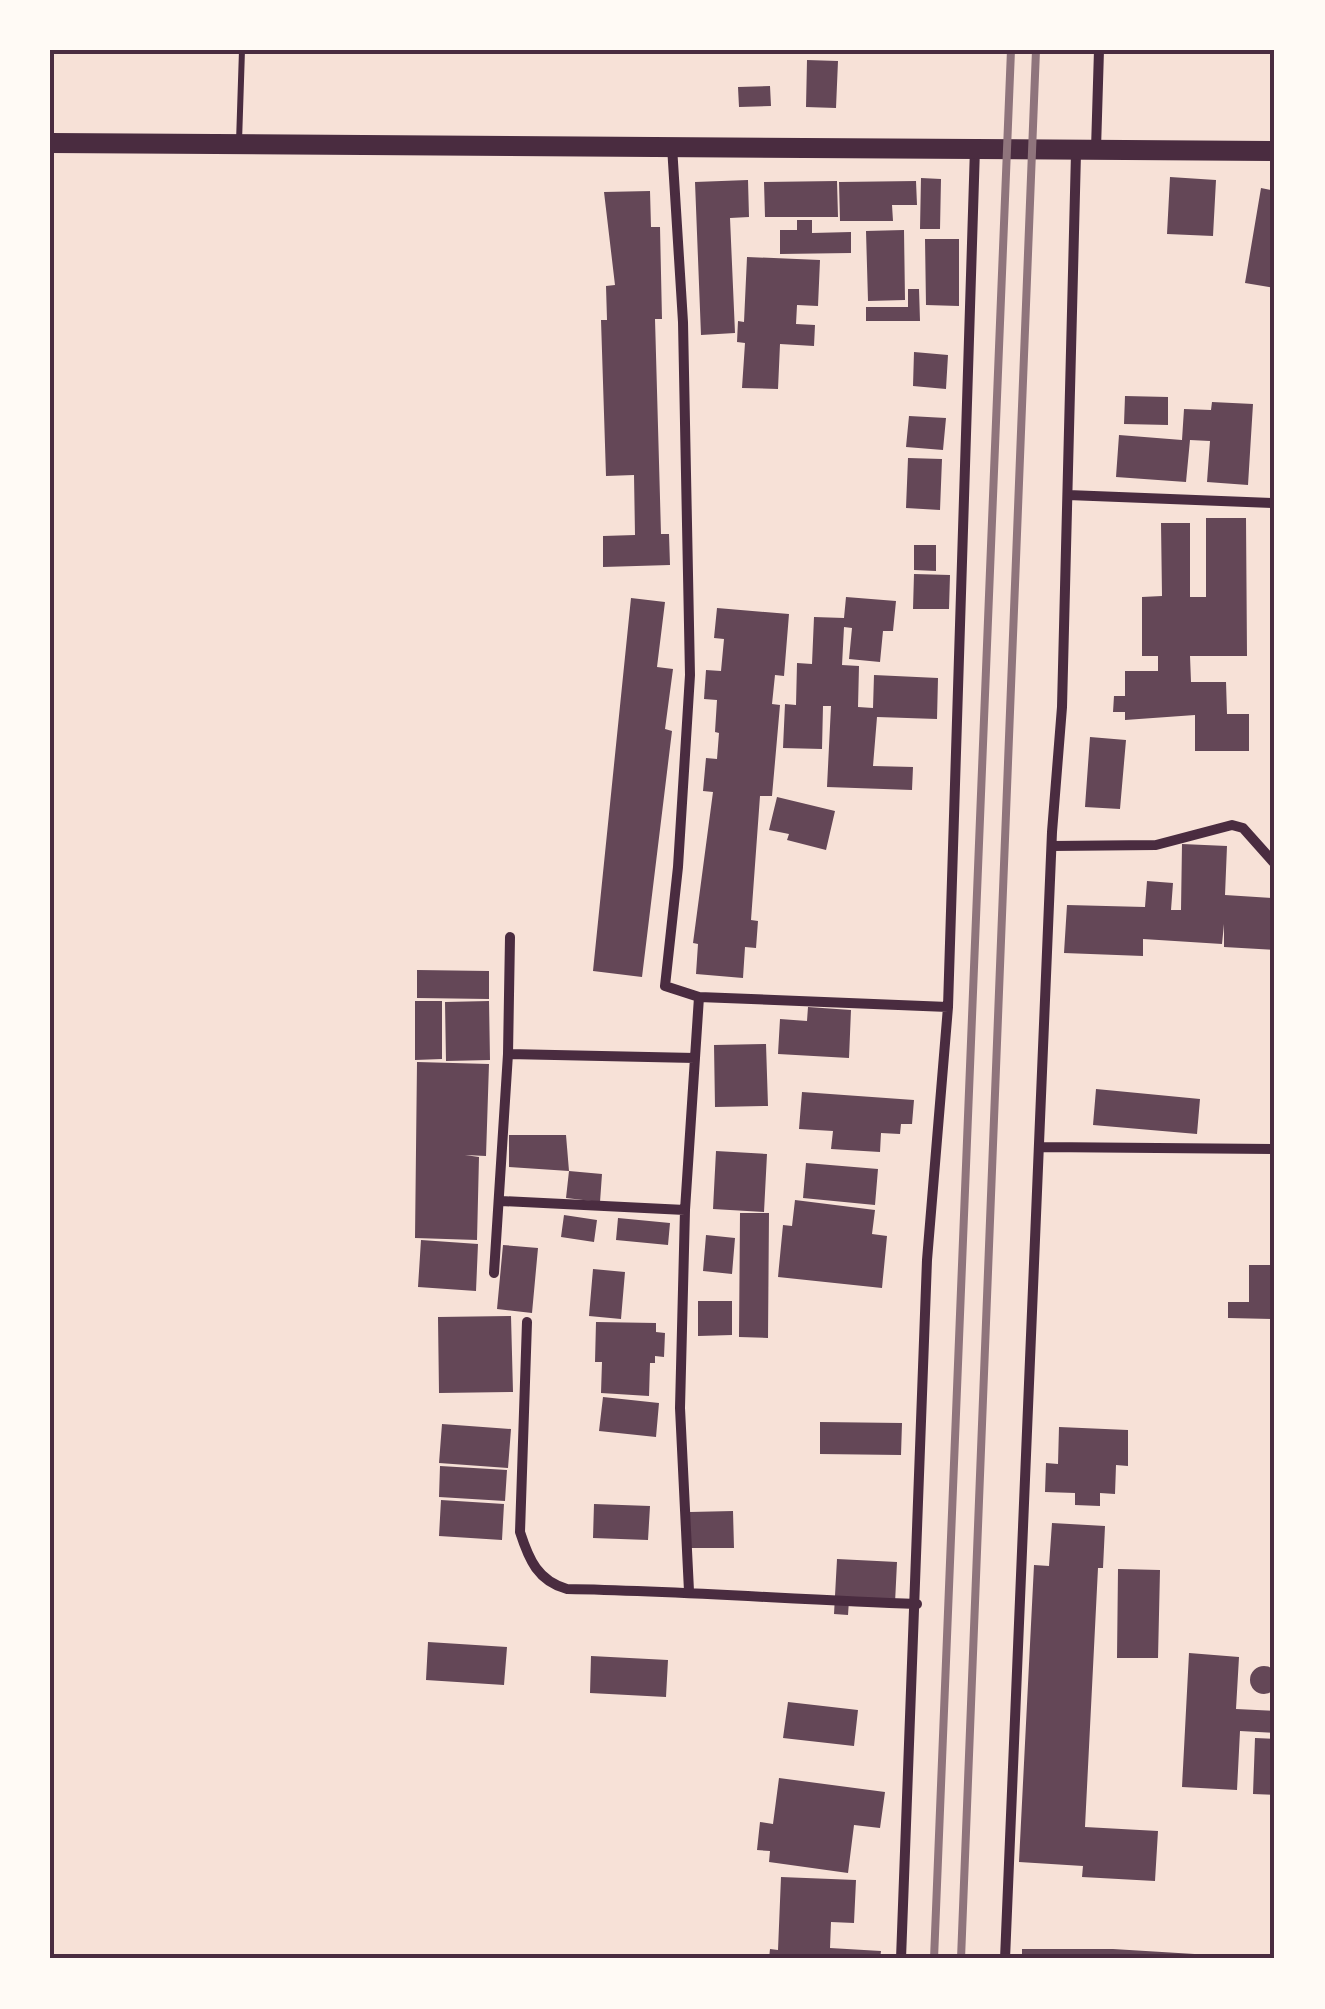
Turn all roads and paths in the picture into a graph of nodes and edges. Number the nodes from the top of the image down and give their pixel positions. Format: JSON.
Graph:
{"nodes":[{"id":1,"x":242,"y":50,"type":"edge"},
{"id":2,"x":1099,"y":50,"type":"edge"},
{"id":3,"x":50,"y":143,"type":"edge"},
{"id":4,"x":239,"y":144,"type":"junction"},
{"id":5,"x":672,"y":146,"type":"junction"},
{"id":6,"x":975,"y":147,"type":"junction"},
{"id":7,"x":1275,"y":151,"type":"edge"},
{"id":8,"x":1086,"y":153,"type":"junction"},
{"id":9,"x":1068,"y":494,"type":"junction"},
{"id":10,"x":1275,"y":503,"type":"edge"},
{"id":11,"x":1052,"y":846,"type":"junction"},
{"id":12,"x":1275,"y":864,"type":"edge"},
{"id":13,"x":510,"y":937,"type":"dead end"},
{"id":14,"x":698,"y":996,"type":"junction"},
{"id":15,"x":948,"y":1007,"type":"junction"},
{"id":16,"x":508,"y":1054,"type":"junction"},
{"id":17,"x":695,"y":1058,"type":"junction"},
{"id":18,"x":1042,"y":1147,"type":"junction"},
{"id":19,"x":1275,"y":1149,"type":"edge"},
{"id":20,"x":501,"y":1202,"type":"junction"},
{"id":21,"x":685,"y":1210,"type":"junction"},
{"id":22,"x":494,"y":1273,"type":"dead end"},
{"id":23,"x":528,"y":1322,"type":"dead end"},
{"id":24,"x":689,"y":1591,"type":"junction"},
{"id":25,"x":917,"y":1604,"type":"junction"},
{"id":26,"x":901,"y":1959,"type":"edge"},
{"id":27,"x":1005,"y":1959,"type":"edge"}],
"edges":[{"from":1,"to":4,"type":"lane"},
{"from":2,"to":8,"type":"street"},
{"from":3,"to":4,"type":"main road"},
{"from":4,"to":5,"type":"main road"},
{"from":5,"to":6,"type":"main road"},
{"from":5,"to":14,"type":"street"},
{"from":6,"to":8,"type":"main road"},
{"from":6,"to":15,"type":"street"},
{"from":7,"to":8,"type":"main road"},
{"from":8,"to":9,"type":"street"},
{"from":9,"to":10,"type":"street"},
{"from":9,"to":11,"type":"street"},
{"from":11,"to":12,"type":"street"},
{"from":11,"to":18,"type":"street"},
{"from":13,"to":16,"type":"street"},
{"from":14,"to":15,"type":"street"},
{"from":14,"to":17,"type":"street"},
{"from":15,"to":25,"type":"street"},
{"from":16,"to":17,"type":"street"},
{"from":16,"to":20,"type":"street"},
{"from":17,"to":21,"type":"street"},
{"from":18,"to":19,"type":"street"},
{"from":18,"to":27,"type":"street"},
{"from":20,"to":21,"type":"street"},
{"from":20,"to":22,"type":"street"},
{"from":21,"to":24,"type":"street"},
{"from":23,"to":24,"type":"street"},
{"from":24,"to":25,"type":"street"},
{"from":25,"to":26,"type":"street"}]}
